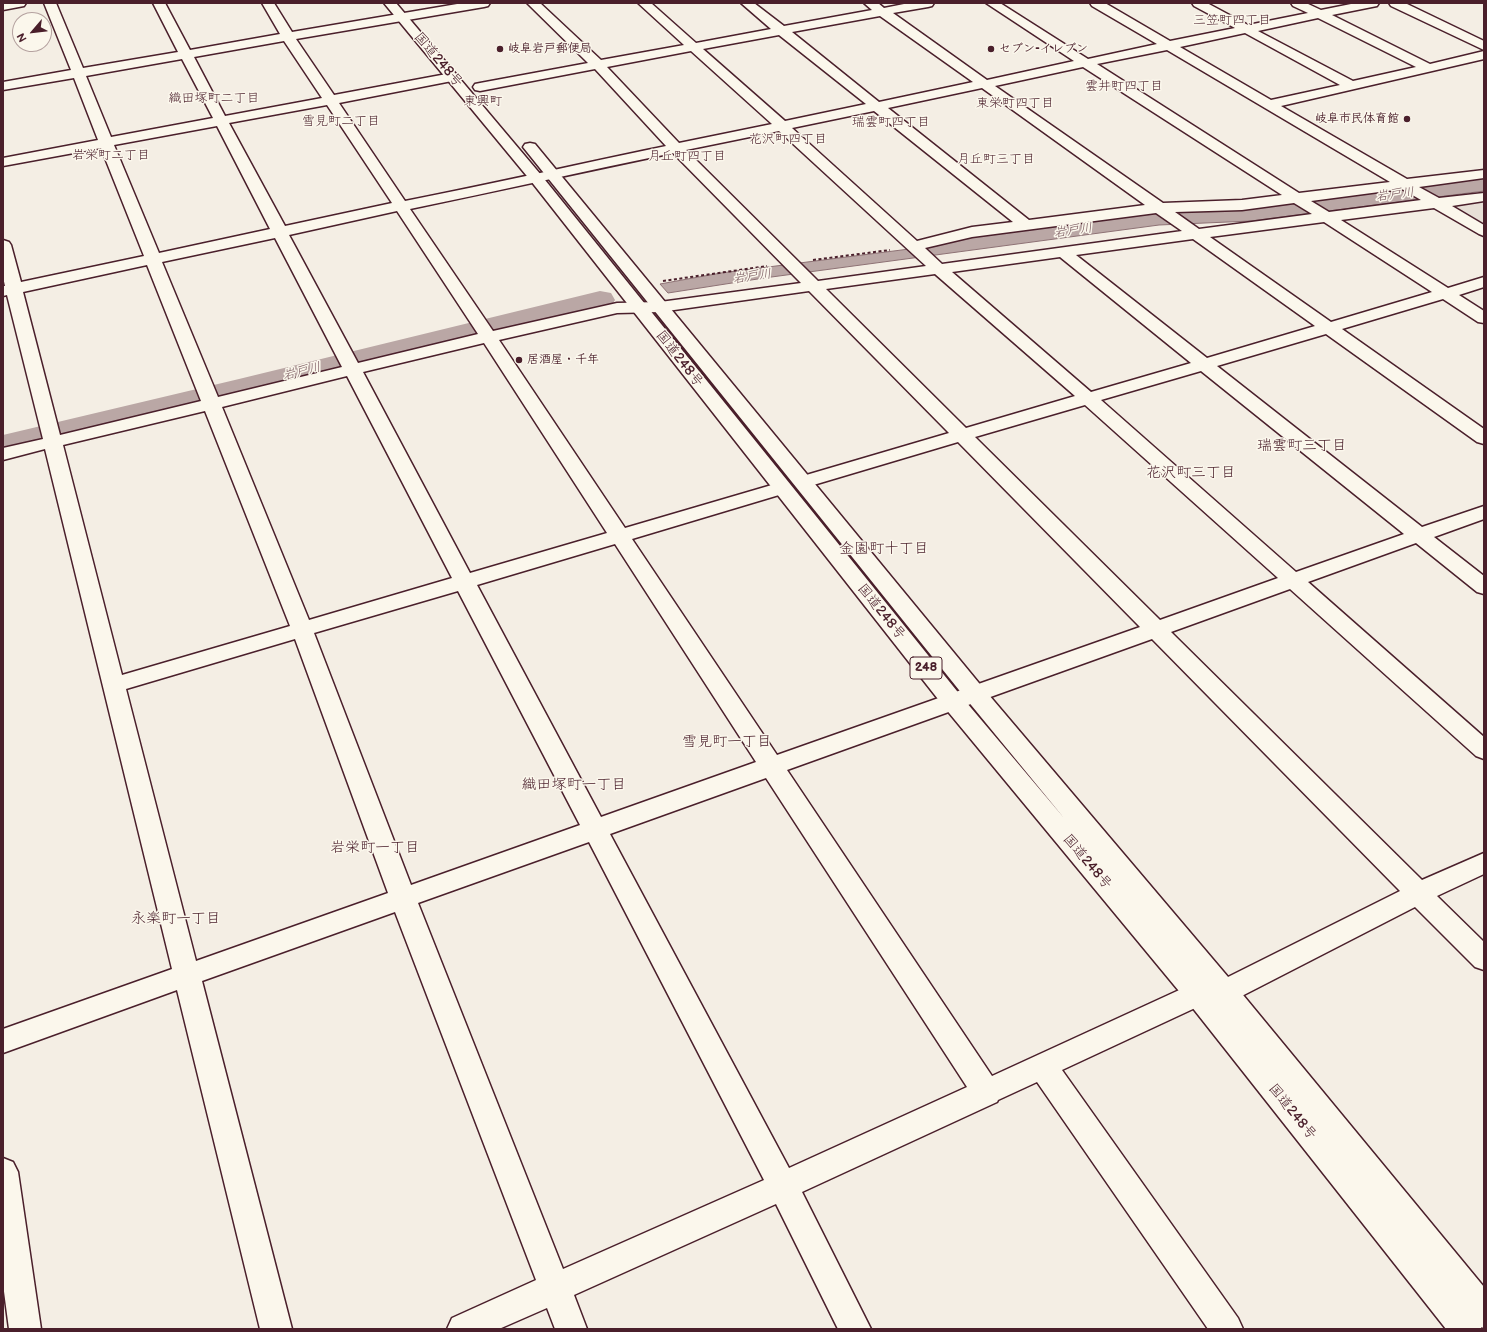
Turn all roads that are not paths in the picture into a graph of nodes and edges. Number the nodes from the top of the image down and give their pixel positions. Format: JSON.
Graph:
{"nodes":[{"id":1,"x":20,"y":3,"type":"edge"},
{"id":2,"x":50,"y":3,"type":"edge"},
{"id":3,"x":159,"y":3,"type":"edge"},
{"id":4,"x":268,"y":3,"type":"edge"},
{"id":5,"x":484,"y":3,"type":"edge"},
{"id":6,"x":533,"y":3,"type":"edge"},
{"id":7,"x":644,"y":3,"type":"edge"},
{"id":8,"x":747,"y":3,"type":"edge"},
{"id":9,"x":870,"y":3,"type":"edge"},
{"id":10,"x":928,"y":3,"type":"edge"},
{"id":11,"x":992,"y":3,"type":"edge"},
{"id":12,"x":1096,"y":3,"type":"edge"},
{"id":13,"x":1198,"y":3,"type":"edge"},
{"id":14,"x":1297,"y":3,"type":"edge"},
{"id":15,"x":1373,"y":3,"type":"edge"},
{"id":16,"x":1395,"y":3,"type":"edge"},
{"id":17,"x":3,"y":6,"type":"edge"},
{"id":18,"x":404,"y":9,"type":"edge"},
{"id":19,"x":882,"y":12,"type":"junction"},
{"id":20,"x":1319,"y":14,"type":"junction"},
{"id":21,"x":1248,"y":29,"type":"junction"},
{"id":22,"x":781,"y":31,"type":"junction"},
{"id":23,"x":288,"y":37,"type":"junction"},
{"id":24,"x":1169,"y":46,"type":"junction"},
{"id":25,"x":1484,"y":46,"type":"edge"},
{"id":26,"x":693,"y":47,"type":"junction"},
{"id":27,"x":186,"y":54,"type":"junction"},
{"id":28,"x":1484,"y":55,"type":"edge"},
{"id":29,"x":1087,"y":63,"type":"junction"},
{"id":30,"x":598,"y":65,"type":"junction"},
{"id":31,"x":1429,"y":68,"type":"junction"},
{"id":32,"x":78,"y":73,"type":"junction"},
{"id":33,"x":452,"y":77,"type":"junction"},
{"id":34,"x":984,"y":84,"type":"junction"},
{"id":35,"x":3,"y":86,"type":"edge"},
{"id":36,"x":1352,"y":86,"type":"junction"},
{"id":37,"x":480,"y":87,"type":"junction"},
{"id":38,"x":330,"y":100,"type":"junction"},
{"id":39,"x":1269,"y":105,"type":"junction"},
{"id":40,"x":877,"y":106,"type":"junction"},
{"id":41,"x":221,"y":120,"type":"junction"},
{"id":42,"x":782,"y":126,"type":"junction"},
{"id":43,"x":106,"y":142,"type":"junction"},
{"id":44,"x":676,"y":148,"type":"junction"},
{"id":45,"x":3,"y":162,"type":"edge"},
{"id":46,"x":1484,"y":174,"type":"edge"},
{"id":47,"x":544,"y":176,"type":"junction"},
{"id":48,"x":1406,"y":186,"type":"junction"},
{"id":49,"x":1484,"y":197,"type":"edge"},
{"id":50,"x":1299,"y":199,"type":"junction"},
{"id":51,"x":1434,"y":202,"type":"junction"},
{"id":52,"x":401,"y":206,"type":"junction"},
{"id":53,"x":1160,"y":210,"type":"junction"},
{"id":54,"x":1325,"y":215,"type":"junction"},
{"id":55,"x":1026,"y":225,"type":"junction"},
{"id":56,"x":1189,"y":230,"type":"junction"},
{"id":57,"x":1484,"y":231,"type":"edge"},
{"id":58,"x":280,"y":232,"type":"junction"},
{"id":59,"x":3,"y":245,"type":"edge"},
{"id":60,"x":1063,"y":252,"type":"junction"},
{"id":61,"x":924,"y":256,"type":"junction"},
{"id":62,"x":153,"y":259,"type":"junction"},
{"id":63,"x":803,"y":275,"type":"junction"},
{"id":64,"x":1484,"y":282,"type":"edge"},
{"id":65,"x":9,"y":290,"type":"edge"},
{"id":66,"x":1445,"y":294,"type":"junction"},
{"id":67,"x":660,"y":307,"type":"junction"},
{"id":68,"x":638,"y":308,"type":"junction"},
{"id":69,"x":1484,"y":318,"type":"edge"},
{"id":70,"x":1327,"y":328,"type":"junction"},
{"id":71,"x":488,"y":336,"type":"junction"},
{"id":72,"x":1205,"y":364,"type":"junction"},
{"id":73,"x":352,"y":369,"type":"junction"},
{"id":74,"x":1088,"y":398,"type":"junction"},
{"id":75,"x":211,"y":403,"type":"junction"},
{"id":76,"x":962,"y":435,"type":"junction"},
{"id":77,"x":1484,"y":438,"type":"edge"},
{"id":78,"x":53,"y":442,"type":"junction"},
{"id":79,"x":3,"y":454,"type":"edge"},
{"id":80,"x":803,"y":482,"type":"junction"},
{"id":81,"x":782,"y":488,"type":"junction"},
{"id":82,"x":1484,"y":512,"type":"edge"},
{"id":83,"x":1419,"y":535,"type":"junction"},
{"id":84,"x":619,"y":536,"type":"junction"},
{"id":85,"x":1293,"y":580,"type":"junction"},
{"id":86,"x":464,"y":582,"type":"junction"},
{"id":87,"x":1484,"y":587,"type":"edge"},
{"id":88,"x":302,"y":629,"type":"junction"},
{"id":89,"x":1156,"y":629,"type":"junction"},
{"id":90,"x":114,"y":685,"type":"junction"},
{"id":91,"x":964,"y":698,"type":"junction"},
{"id":92,"x":1484,"y":750,"type":"edge"},
{"id":93,"x":771,"y":767,"type":"junction"},
{"id":94,"x":595,"y":829,"type":"junction"},
{"id":95,"x":1484,"y":863,"type":"edge"},
{"id":96,"x":1419,"y":893,"type":"junction"},
{"id":97,"x":404,"y":898,"type":"junction"},
{"id":98,"x":1484,"y":959,"type":"edge"},
{"id":99,"x":187,"y":975,"type":"junction"},
{"id":100,"x":1211,"y":993,"type":"junction"},
{"id":101,"x":3,"y":1041,"type":"edge"},
{"id":102,"x":1043,"y":1067,"type":"junction"},
{"id":103,"x":987,"y":1093,"type":"junction"},
{"id":104,"x":3,"y":1172,"type":"edge"},
{"id":105,"x":783,"y":1186,"type":"junction"},
{"id":106,"x":555,"y":1288,"type":"junction"},
{"id":107,"x":1484,"y":1312,"type":"edge"},
{"id":108,"x":26,"y":1329,"type":"edge"},
{"id":109,"x":276,"y":1329,"type":"edge"},
{"id":110,"x":463,"y":1329,"type":"edge"},
{"id":111,"x":571,"y":1329,"type":"edge"},
{"id":112,"x":855,"y":1329,"type":"edge"},
{"id":113,"x":1227,"y":1329,"type":"edge"},
{"id":114,"x":1466,"y":1329,"type":"edge"}],
"edges":[{"from":1,"to":17,"type":"main road"},
{"from":2,"to":32,"type":"main road"},
{"from":3,"to":27,"type":"main road"},
{"from":4,"to":23,"type":"main road"},
{"from":5,"to":18,"type":"main road"},
{"from":6,"to":30,"type":"main road"},
{"from":7,"to":26,"type":"main road"},
{"from":8,"to":22,"type":"main road"},
{"from":9,"to":19,"type":"main road"},
{"from":10,"to":19,"type":"main road"},
{"from":11,"to":29,"type":"main road"},
{"from":12,"to":24,"type":"main road"},
{"from":13,"to":21,"type":"main road"},
{"from":14,"to":20,"type":"main road"},
{"from":15,"to":20,"type":"main road"},
{"from":16,"to":25,"type":"main road"},
{"from":18,"to":23,"type":"main road"},
{"from":18,"to":33,"type":"main road","name":"国道248号","number":"248"},
{"from":18,"to":37,"type":"main road","name":"国道248号","number":"248"},
{"from":19,"to":22,"type":"main road"},
{"from":19,"to":34,"type":"main road"},
{"from":20,"to":21,"type":"main road"},
{"from":20,"to":31,"type":"main road"},
{"from":21,"to":24,"type":"main road"},
{"from":21,"to":36,"type":"main road"},
{"from":22,"to":26,"type":"main road"},
{"from":22,"to":40,"type":"main road"},
{"from":23,"to":27,"type":"main road"},
{"from":23,"to":38,"type":"main road"},
{"from":24,"to":29,"type":"main road"},
{"from":24,"to":39,"type":"main road"},
{"from":26,"to":30,"type":"main road"},
{"from":26,"to":42,"type":"main road"},
{"from":27,"to":32,"type":"main road"},
{"from":27,"to":41,"type":"main road"},
{"from":28,"to":31,"type":"main road"},
{"from":29,"to":34,"type":"main road"},
{"from":29,"to":50,"type":"main road"},
{"from":30,"to":37,"type":"main road"},
{"from":30,"to":44,"type":"main road"},
{"from":31,"to":36,"type":"main road"},
{"from":32,"to":35,"type":"main road"},
{"from":32,"to":43,"type":"main road"},
{"from":33,"to":38,"type":"main road"},
{"from":33,"to":47,"type":"main road","name":"国道248号","number":"248"},
{"from":34,"to":40,"type":"main road"},
{"from":34,"to":53,"type":"main road"},
{"from":36,"to":39,"type":"main road"},
{"from":37,"to":47,"type":"main road","name":"国道248号","number":"248"},
{"from":38,"to":41,"type":"main road"},
{"from":38,"to":52,"type":"main road"},
{"from":39,"to":48,"type":"main road"},
{"from":40,"to":42,"type":"main road"},
{"from":40,"to":55,"type":"main road"},
{"from":41,"to":43,"type":"main road"},
{"from":41,"to":58,"type":"main road"},
{"from":42,"to":44,"type":"main road"},
{"from":42,"to":61,"type":"main road"},
{"from":43,"to":45,"type":"main road"},
{"from":43,"to":62,"type":"main road"},
{"from":44,"to":47,"type":"main road"},
{"from":44,"to":63,"type":"main road"},
{"from":46,"to":48,"type":"main road"},
{"from":47,"to":52,"type":"main road"},
{"from":47,"to":67,"type":"main road","name":"国道248号","number":"248"},
{"from":47,"to":68,"type":"main road","name":"国道248号","number":"248"},
{"from":48,"to":50,"type":"main road"},
{"from":48,"to":51,"type":"main road"},
{"from":49,"to":51,"type":"main road"},
{"from":50,"to":53,"type":"main road"},
{"from":50,"to":54,"type":"main road"},
{"from":51,"to":54,"type":"main road"},
{"from":51,"to":57,"type":"main road"},
{"from":52,"to":58,"type":"main road"},
{"from":52,"to":71,"type":"main road"},
{"from":53,"to":55,"type":"main road"},
{"from":53,"to":56,"type":"main road"},
{"from":54,"to":56,"type":"main road"},
{"from":54,"to":66,"type":"main road"},
{"from":55,"to":61,"type":"main road"},
{"from":56,"to":60,"type":"main road"},
{"from":56,"to":70,"type":"main road"},
{"from":58,"to":62,"type":"main road"},
{"from":58,"to":73,"type":"main road"},
{"from":59,"to":65,"type":"main road"},
{"from":60,"to":61,"type":"main road"},
{"from":60,"to":72,"type":"main road"},
{"from":61,"to":63,"type":"main road"},
{"from":61,"to":74,"type":"main road"},
{"from":62,"to":65,"type":"main road"},
{"from":62,"to":75,"type":"main road"},
{"from":63,"to":67,"type":"main road"},
{"from":63,"to":76,"type":"main road"},
{"from":64,"to":66,"type":"main road"},
{"from":65,"to":78,"type":"main road"},
{"from":66,"to":69,"type":"main road"},
{"from":66,"to":70,"type":"main road"},
{"from":67,"to":68,"type":"main road"},
{"from":67,"to":80,"type":"main road","name":"国道248号","number":"248"},
{"from":68,"to":71,"type":"main road"},
{"from":68,"to":81,"type":"main road","name":"国道248号","number":"248"},
{"from":70,"to":72,"type":"main road"},
{"from":70,"to":77,"type":"main road"},
{"from":71,"to":73,"type":"main road"},
{"from":71,"to":84,"type":"main road"},
{"from":72,"to":74,"type":"main road"},
{"from":72,"to":83,"type":"main road"},
{"from":73,"to":75,"type":"main road"},
{"from":73,"to":86,"type":"main road"},
{"from":74,"to":76,"type":"main road"},
{"from":74,"to":85,"type":"main road"},
{"from":75,"to":78,"type":"main road"},
{"from":75,"to":88,"type":"main road"},
{"from":76,"to":80,"type":"main road"},
{"from":76,"to":89,"type":"main road"},
{"from":78,"to":79,"type":"main road"},
{"from":78,"to":90,"type":"main road"},
{"from":80,"to":91,"type":"main road","name":"国道248号","number":"248"},
{"from":81,"to":84,"type":"main road"},
{"from":81,"to":91,"type":"main road","name":"国道248号","number":"248"},
{"from":82,"to":83,"type":"main road"},
{"from":83,"to":85,"type":"main road"},
{"from":83,"to":87,"type":"main road"},
{"from":84,"to":86,"type":"main road"},
{"from":84,"to":93,"type":"main road"},
{"from":85,"to":89,"type":"main road"},
{"from":85,"to":92,"type":"main road"},
{"from":86,"to":88,"type":"main road"},
{"from":86,"to":94,"type":"main road"},
{"from":88,"to":90,"type":"main road"},
{"from":88,"to":97,"type":"main road"},
{"from":89,"to":91,"type":"main road"},
{"from":89,"to":96,"type":"main road"},
{"from":90,"to":99,"type":"main road"},
{"from":91,"to":93,"type":"main road"},
{"from":91,"to":100,"type":"main road","name":"国道248号","number":"248"},
{"from":93,"to":94,"type":"main road"},
{"from":93,"to":103,"type":"main road"},
{"from":94,"to":97,"type":"main road"},
{"from":94,"to":105,"type":"main road"},
{"from":95,"to":96,"type":"main road"},
{"from":96,"to":98,"type":"main road"},
{"from":96,"to":100,"type":"main road"},
{"from":97,"to":99,"type":"main road"},
{"from":97,"to":106,"type":"main road"},
{"from":99,"to":101,"type":"main road"},
{"from":99,"to":109,"type":"main road"},
{"from":100,"to":102,"type":"main road"},
{"from":100,"to":107,"type":"main road","name":"国道248号","number":"248"},
{"from":100,"to":114,"type":"main road","name":"国道248号","number":"248"},
{"from":102,"to":103,"type":"main road"},
{"from":102,"to":113,"type":"main road"},
{"from":103,"to":105,"type":"main road"},
{"from":104,"to":108,"type":"main road"},
{"from":105,"to":106,"type":"main road"},
{"from":105,"to":112,"type":"main road"},
{"from":106,"to":110,"type":"main road"},
{"from":106,"to":111,"type":"main road"}]}
